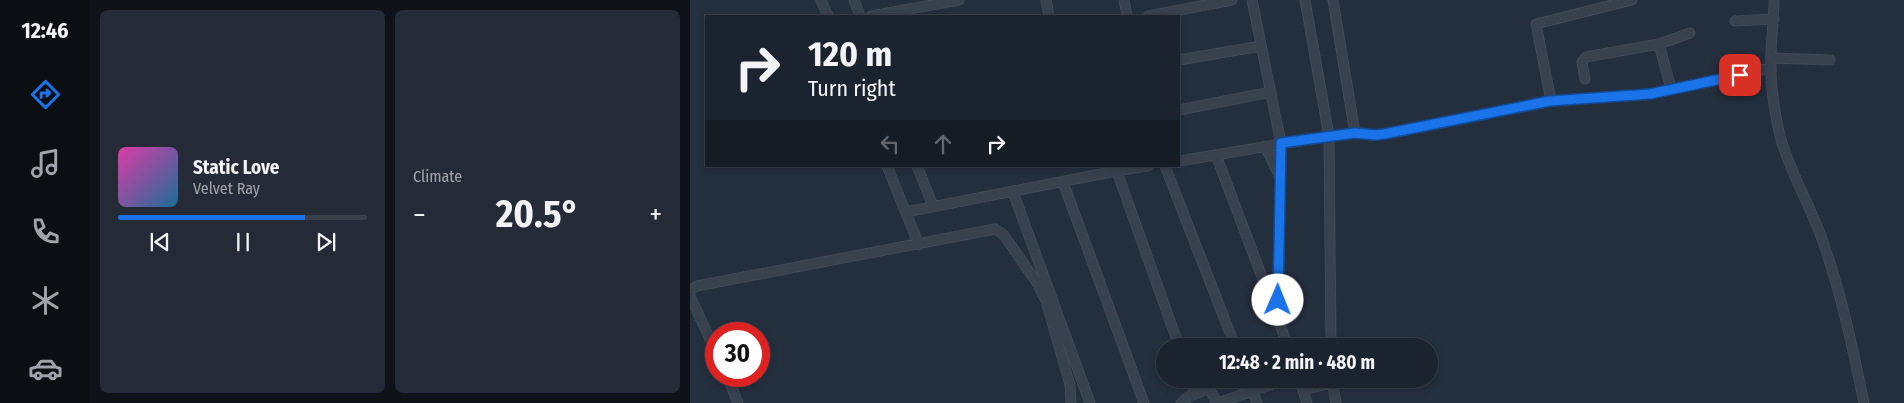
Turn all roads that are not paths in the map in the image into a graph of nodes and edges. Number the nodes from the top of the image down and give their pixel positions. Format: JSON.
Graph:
{"nodes":[{"id":1,"x":821,"y":0,"type":"edge"},
{"id":2,"x":854,"y":0,"type":"edge"},
{"id":3,"x":959,"y":0,"type":"edge"},
{"id":4,"x":1046,"y":0,"type":"edge"},
{"id":5,"x":1124,"y":0,"type":"edge"},
{"id":6,"x":1232,"y":0,"type":"edge"},
{"id":7,"x":1252,"y":0,"type":"edge"},
{"id":8,"x":1305,"y":0,"type":"edge"},
{"id":9,"x":1333,"y":0,"type":"edge"},
{"id":10,"x":1632,"y":0,"type":"edge"},
{"id":11,"x":1774,"y":0,"type":"edge"},
{"id":12,"x":828,"y":15,"type":"edge"},
{"id":13,"x":860,"y":15,"type":"edge"},
{"id":14,"x":876,"y":15,"type":"edge"},
{"id":15,"x":1049,"y":15,"type":"edge"},
{"id":16,"x":1127,"y":15,"type":"edge"},
{"id":17,"x":1153,"y":15,"type":"edge"},
{"id":18,"x":1774,"y":19,"type":"junction"},
{"id":19,"x":1735,"y":22,"type":"dead end"},
{"id":20,"x":1690,"y":33,"type":"dead end"},
{"id":21,"x":1659,"y":44,"type":"junction"},
{"id":22,"x":1261,"y":46,"type":"junction"},
{"id":23,"x":1771,"y":58,"type":"junction"},
{"id":24,"x":1180,"y":60,"type":"edge"},
{"id":25,"x":1830,"y":60,"type":"dead end"},
{"id":26,"x":1771,"y":68,"type":"junction"},
{"id":27,"x":1585,"y":79,"type":"dead end"},
{"id":28,"x":1671,"y":89,"type":"junction"},
{"id":29,"x":1271,"y":92,"type":"junction"},
{"id":30,"x":1550,"y":101,"type":"junction"},
{"id":31,"x":1180,"y":110,"type":"edge"},
{"id":32,"x":1358,"y":134,"type":"junction"},
{"id":33,"x":1329,"y":136,"type":"junction"},
{"id":34,"x":1281,"y":143,"type":"junction"},
{"id":35,"x":1264,"y":146,"type":"junction"},
{"id":36,"x":1216,"y":155,"type":"junction"},
{"id":37,"x":1180,"y":161,"type":"edge"},
{"id":38,"x":888,"y":167,"type":"edge"},
{"id":39,"x":917,"y":167,"type":"edge"},
{"id":40,"x":1137,"y":167,"type":"edge"},
{"id":41,"x":1165,"y":167,"type":"edge"},
{"id":42,"x":1115,"y":169,"type":"edge"},
{"id":43,"x":1280,"y":177,"type":"junction"},
{"id":44,"x":1063,"y":182,"type":"junction"},
{"id":45,"x":1013,"y":192,"type":"junction"},
{"id":46,"x":933,"y":206,"type":"junction"},
{"id":47,"x":906,"y":212,"type":"junction"},
{"id":48,"x":919,"y":245,"type":"junction"},
{"id":49,"x":690,"y":290,"type":"edge"},
{"id":50,"x":690,"y":296,"type":"edge"},
{"id":51,"x":1278,"y":318,"type":"junction"},
{"id":52,"x":705,"y":328,"type":"edge"},
{"id":53,"x":1175,"y":338,"type":"edge"},
{"id":54,"x":1232,"y":338,"type":"edge"},
{"id":55,"x":1285,"y":338,"type":"edge"},
{"id":56,"x":1331,"y":338,"type":"edge"},
{"id":57,"x":731,"y":387,"type":"edge"},
{"id":58,"x":1193,"y":388,"type":"edge"},
{"id":59,"x":1252,"y":388,"type":"edge"},
{"id":60,"x":1262,"y":388,"type":"edge"},
{"id":61,"x":1309,"y":388,"type":"edge"},
{"id":62,"x":1333,"y":388,"type":"edge"},
{"id":63,"x":1303,"y":390,"type":"joint"},
{"id":64,"x":1253,"y":391,"type":"junction"},
{"id":65,"x":1195,"y":393,"type":"junction"},
{"id":66,"x":738,"y":403,"type":"edge"},
{"id":67,"x":1071,"y":403,"type":"edge"},
{"id":68,"x":1090,"y":403,"type":"edge"},
{"id":69,"x":1144,"y":403,"type":"edge"},
{"id":70,"x":1181,"y":403,"type":"edge"},
{"id":71,"x":1218,"y":403,"type":"edge"},
{"id":72,"x":1257,"y":403,"type":"edge"},
{"id":73,"x":1307,"y":403,"type":"edge"},
{"id":74,"x":1336,"y":403,"type":"edge"},
{"id":75,"x":1864,"y":403,"type":"edge"}],
"edges":[{"from":1,"to":12,"type":"street"},
{"from":2,"to":13,"type":"street"},
{"from":3,"to":14,"type":"street"},
{"from":4,"to":15,"type":"street"},
{"from":5,"to":16,"type":"street"},
{"from":6,"to":17,"type":"street"},
{"from":7,"to":22,"type":"street"},
{"from":8,"to":33,"type":"street"},
{"from":9,"to":32,"type":"street"},
{"from":10,"to":30,"type":"street"},
{"from":11,"to":18,"type":"street"},
{"from":18,"to":19,"type":"street"},
{"from":18,"to":23,"type":"street"},
{"from":20,"to":21,"type":"street"},
{"from":21,"to":27,"type":"street"},
{"from":21,"to":28,"type":"street"},
{"from":22,"to":24,"type":"street"},
{"from":22,"to":29,"type":"street"},
{"from":23,"to":25,"type":"street"},
{"from":23,"to":26,"type":"street"},
{"from":26,"to":28,"type":"street"},
{"from":26,"to":75,"type":"street"},
{"from":28,"to":30,"type":"street"},
{"from":29,"to":31,"type":"street"},
{"from":29,"to":34,"type":"street"},
{"from":30,"to":32,"type":"street"},
{"from":32,"to":33,"type":"street"},
{"from":33,"to":34,"type":"street"},
{"from":33,"to":56,"type":"street"},
{"from":34,"to":35,"type":"street"},
{"from":34,"to":43,"type":"street"},
{"from":35,"to":36,"type":"street"},
{"from":35,"to":43,"type":"street"},
{"from":36,"to":37,"type":"street"},
{"from":36,"to":51,"type":"street"},
{"from":38,"to":47,"type":"street"},
{"from":39,"to":46,"type":"street"},
{"from":40,"to":42,"type":"street"},
{"from":41,"to":54,"type":"street"},
{"from":42,"to":44,"type":"street"},
{"from":42,"to":53,"type":"street"},
{"from":43,"to":51,"type":"street"},
{"from":44,"to":45,"type":"street"},
{"from":44,"to":69,"type":"street"},
{"from":45,"to":46,"type":"street"},
{"from":45,"to":68,"type":"street"},
{"from":46,"to":47,"type":"street"},
{"from":47,"to":48,"type":"street"},
{"from":48,"to":49,"type":"street"},
{"from":48,"to":67,"type":"street"},
{"from":50,"to":52,"type":"street"},
{"from":51,"to":55,"type":"street"},
{"from":57,"to":66,"type":"street"},
{"from":58,"to":65,"type":"street"},
{"from":59,"to":64,"type":"street"},
{"from":60,"to":64,"type":"street"},
{"from":61,"to":63,"type":"street"},
{"from":62,"to":74,"type":"street"},
{"from":63,"to":73,"type":"street"},
{"from":64,"to":71,"type":"street"},
{"from":64,"to":72,"type":"street"},
{"from":65,"to":70,"type":"street"},
{"from":65,"to":71,"type":"street"}]}
